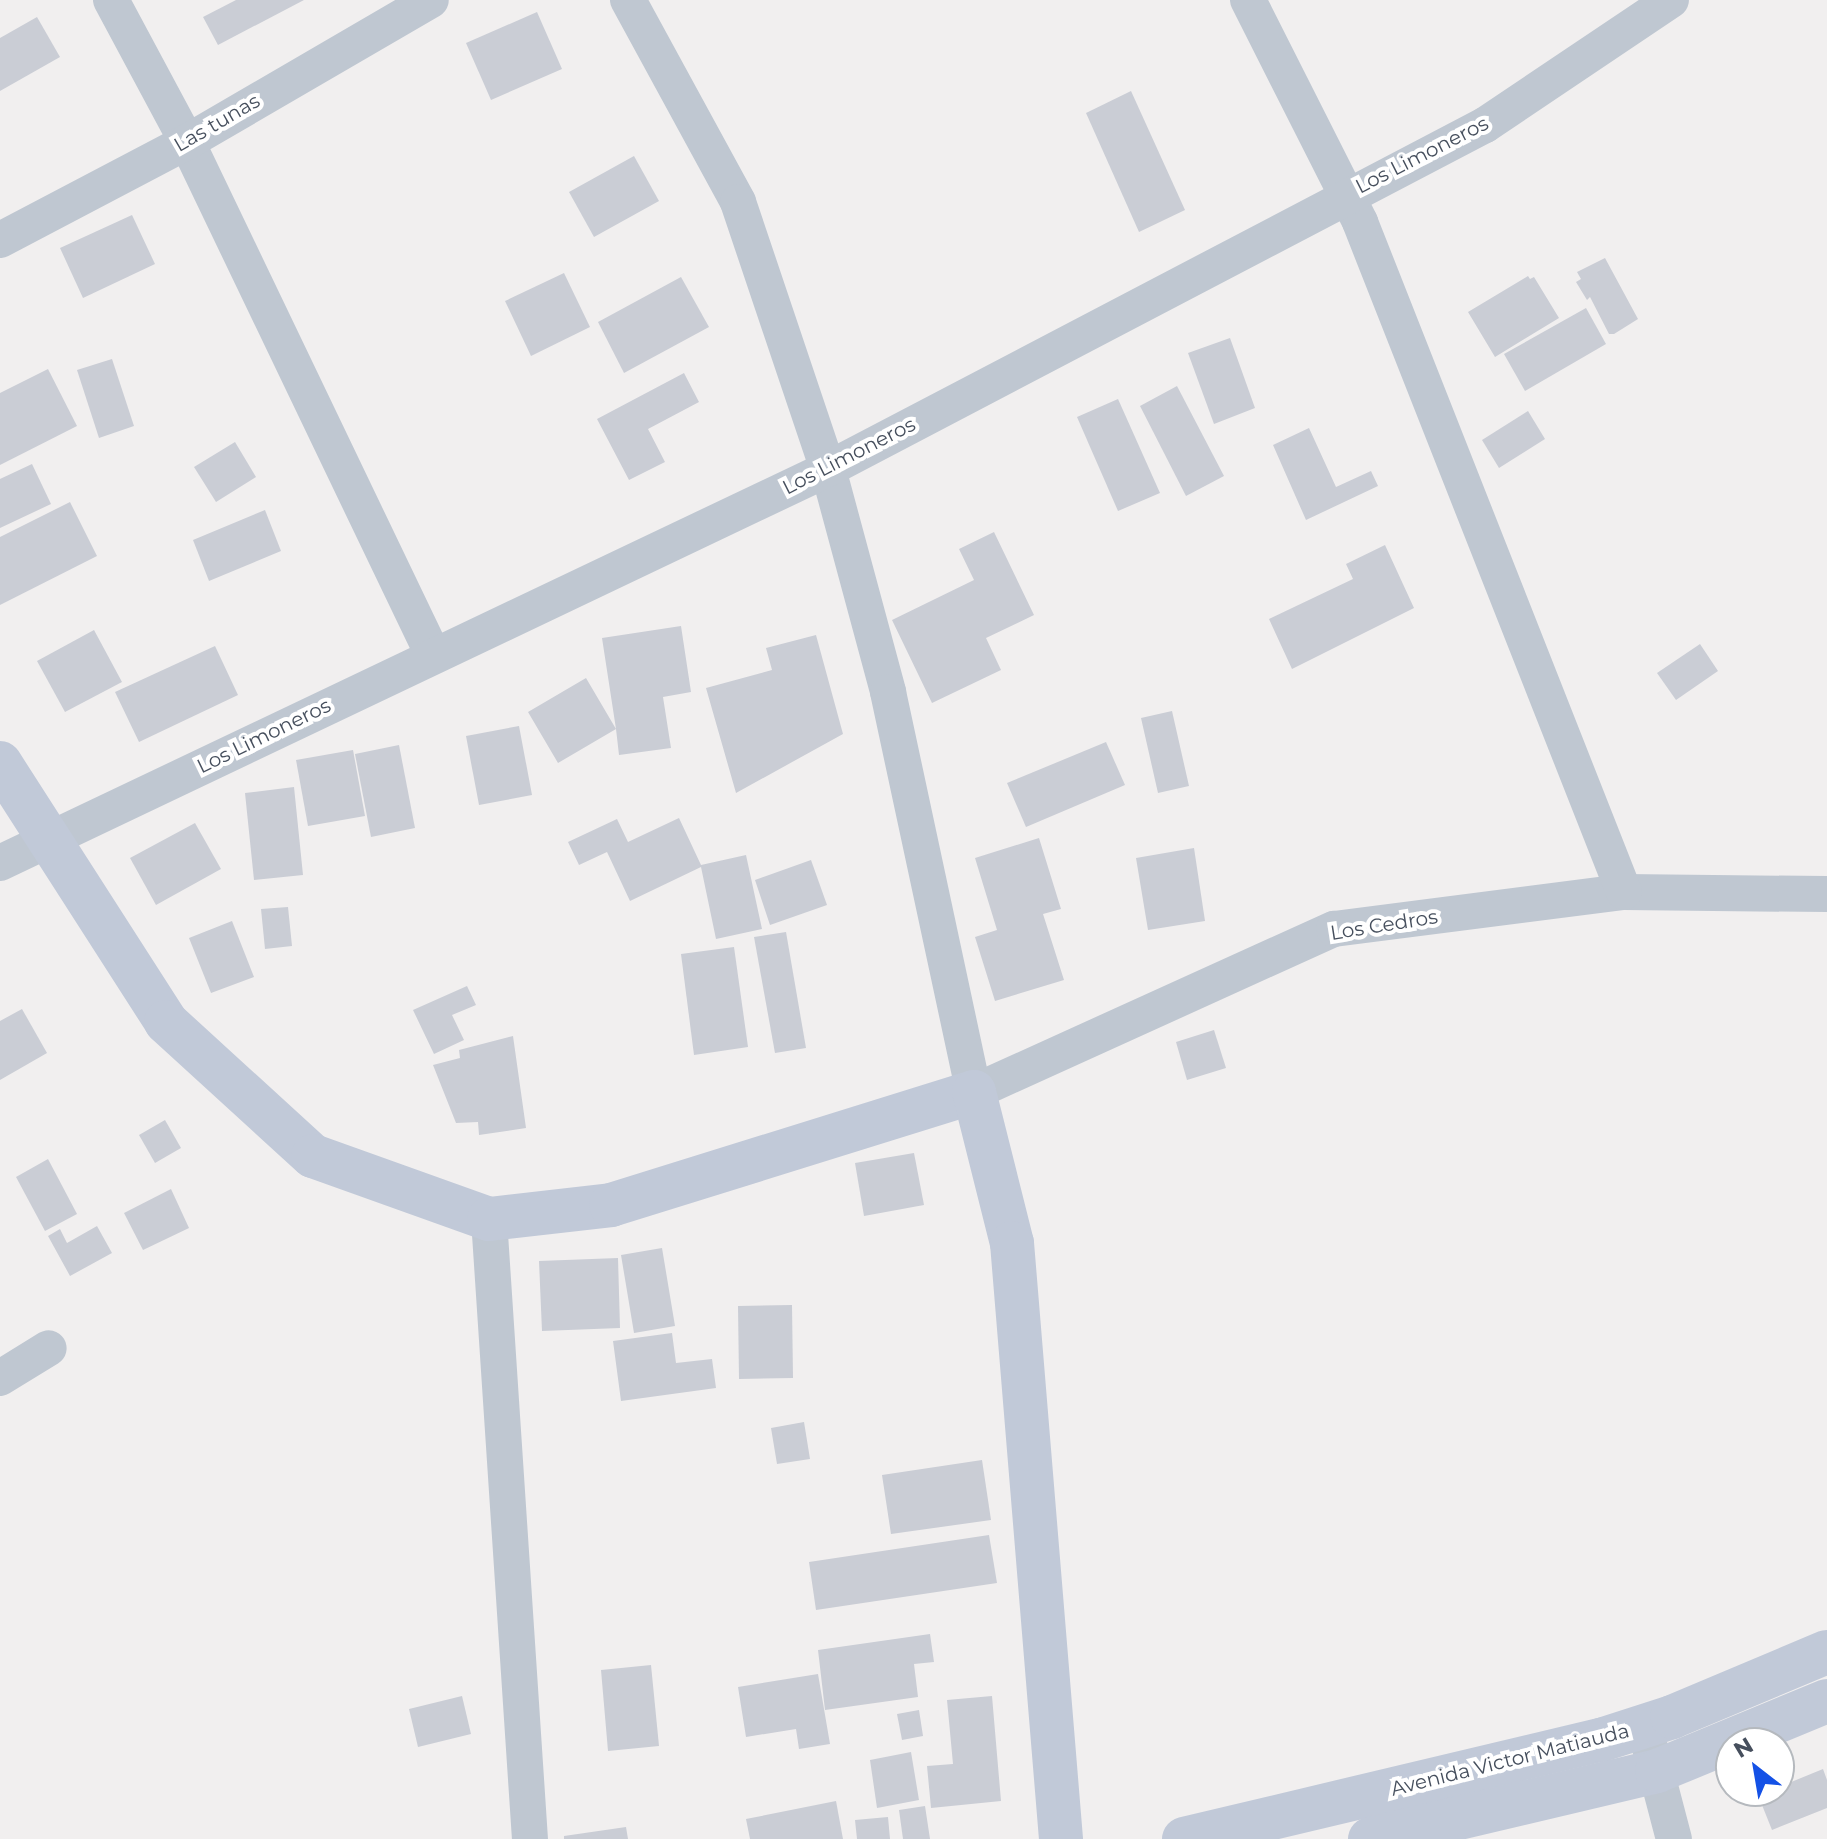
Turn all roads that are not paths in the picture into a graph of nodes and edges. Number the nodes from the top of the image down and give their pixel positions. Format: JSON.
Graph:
{"nodes":[{"id":1,"x":111,"y":0,"type":"edge"},
{"id":2,"x":431,"y":0,"type":"edge"},
{"id":3,"x":628,"y":0,"type":"edge"},
{"id":4,"x":1248,"y":0,"type":"edge"},
{"id":5,"x":1671,"y":0,"type":"edge"},
{"id":6,"x":187,"y":142,"type":"junction"},
{"id":7,"x":1347,"y":194,"type":"junction"},
{"id":8,"x":0,"y":240,"type":"edge"},
{"id":9,"x":828,"y":469,"type":"junction"},
{"id":10,"x":433,"y":655,"type":"junction"},
{"id":11,"x":0,"y":763,"type":"edge"},
{"id":12,"x":49,"y":839,"type":"junction"},
{"id":13,"x":0,"y":863,"type":"edge"},
{"id":14,"x":1624,"y":892,"type":"junction"},
{"id":15,"x":1827,"y":894,"type":"edge"},
{"id":16,"x":974,"y":1092,"type":"junction"},
{"id":17,"x":489,"y":1219,"type":"junction"},
{"id":18,"x":49,"y":1348,"type":"dead end"},
{"id":19,"x":0,"y":1378,"type":"edge"},
{"id":20,"x":1827,"y":1652,"type":"edge"},
{"id":21,"x":1827,"y":1701,"type":"edge"},
{"id":22,"x":1644,"y":1726,"type":"junction"},
{"id":23,"x":1657,"y":1771,"type":"junction"},
{"id":24,"x":530,"y":1839,"type":"edge"},
{"id":25,"x":1061,"y":1839,"type":"edge"},
{"id":26,"x":1184,"y":1839,"type":"edge"},
{"id":27,"x":1370,"y":1839,"type":"edge"},
{"id":28,"x":1674,"y":1839,"type":"edge"}],
"edges":[{"from":1,"to":6,"type":"street"},
{"from":2,"to":6,"type":"street","name":"Las tunas"},
{"from":3,"to":9,"type":"street"},
{"from":4,"to":7,"type":"street"},
{"from":5,"to":7,"type":"street","name":"Los Limoneros"},
{"from":6,"to":8,"type":"street","name":"Las tunas"},
{"from":6,"to":10,"type":"street"},
{"from":7,"to":9,"type":"street","name":"Los Limoneros"},
{"from":7,"to":14,"type":"street"},
{"from":9,"to":10,"type":"street","name":"Los Limoneros"},
{"from":9,"to":16,"type":"street"},
{"from":10,"to":12,"type":"street","name":"Los Limoneros"},
{"from":11,"to":12,"type":"street"},
{"from":12,"to":13,"type":"street","name":"Los Limoneros"},
{"from":12,"to":17,"type":"street"},
{"from":14,"to":15,"type":"street","name":"Los Cedros"},
{"from":14,"to":16,"type":"street","name":"Los Cedros"},
{"from":16,"to":17,"type":"street"},
{"from":16,"to":25,"type":"street"},
{"from":17,"to":24,"type":"street"},
{"from":18,"to":19,"type":"street"},
{"from":20,"to":22,"type":"street","name":"Avenida Victor Matiauda"},
{"from":21,"to":23,"type":"street"},
{"from":22,"to":23,"type":"street"},
{"from":22,"to":26,"type":"street","name":"Avenida Victor Matiauda"},
{"from":23,"to":27,"type":"street"},
{"from":23,"to":28,"type":"street"}]}
